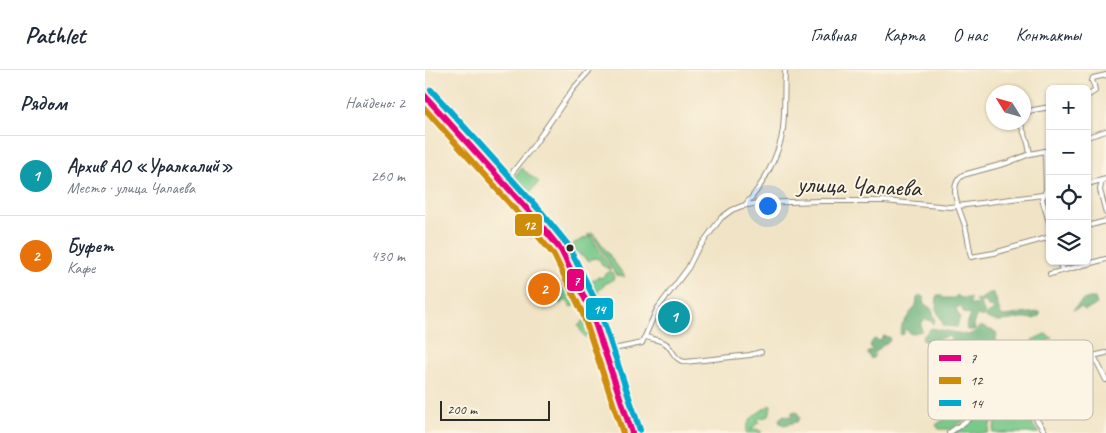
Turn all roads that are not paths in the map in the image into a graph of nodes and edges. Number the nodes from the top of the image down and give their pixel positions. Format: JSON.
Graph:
{"nodes":[{"id":1,"x":589,"y":70,"type":"edge"},
{"id":2,"x":785,"y":70,"type":"edge"},
{"id":3,"x":1106,"y":74,"type":"edge"},
{"id":4,"x":1091,"y":94,"type":"edge"},
{"id":5,"x":425,"y":96,"type":"edge"},
{"id":6,"x":1046,"y":107,"type":"edge"},
{"id":7,"x":1031,"y":111,"type":"edge"},
{"id":8,"x":1023,"y":130,"type":"edge"},
{"id":9,"x":1106,"y":131,"type":"edge"},
{"id":10,"x":1091,"y":136,"type":"edge"},
{"id":11,"x":1046,"y":151,"type":"edge"},
{"id":12,"x":1030,"y":154,"type":"junction"},
{"id":13,"x":1046,"y":175,"type":"edge"},
{"id":14,"x":1104,"y":179,"type":"edge"},
{"id":15,"x":504,"y":183,"type":"junction"},
{"id":16,"x":1091,"y":183,"type":"edge"},
{"id":17,"x":1044,"y":196,"type":"junction"},
{"id":18,"x":745,"y":205,"type":"junction"},
{"id":19,"x":956,"y":206,"type":"junction"},
{"id":20,"x":1106,"y":213,"type":"edge"},
{"id":21,"x":1048,"y":220,"type":"edge"},
{"id":22,"x":1106,"y":221,"type":"edge"},
{"id":23,"x":1091,"y":225,"type":"edge"},
{"id":24,"x":1046,"y":239,"type":"edge"},
{"id":25,"x":1106,"y":259,"type":"edge"},
{"id":26,"x":1060,"y":265,"type":"edge"},
{"id":27,"x":1062,"y":270,"type":"junction"},
{"id":28,"x":1050,"y":274,"type":"dead end"},
{"id":29,"x":646,"y":337,"type":"junction"},
{"id":30,"x":605,"y":351,"type":"junction"},
{"id":31,"x":761,"y":352,"type":"dead end"},
{"id":32,"x":1106,"y":353,"type":"edge"},
{"id":33,"x":1094,"y":356,"type":"joint"},
{"id":34,"x":1106,"y":380,"type":"edge"},
{"id":35,"x":968,"y":420,"type":"edge"},
{"id":36,"x":1036,"y":420,"type":"edge"},
{"id":37,"x":632,"y":433,"type":"edge"},
{"id":38,"x":949,"y":433,"type":"edge"},
{"id":39,"x":1045,"y":433,"type":"edge"}],
"edges":[{"from":1,"to":15,"type":"street"},
{"from":2,"to":18,"type":"street"},
{"from":3,"to":4,"type":"street"},
{"from":5,"to":15,"type":"highway"},
{"from":6,"to":7,"type":"street"},
{"from":8,"to":12,"type":"street"},
{"from":9,"to":10,"type":"street"},
{"from":11,"to":12,"type":"street"},
{"from":12,"to":19,"type":"street"},
{"from":13,"to":17,"type":"street"},
{"from":14,"to":16,"type":"street"},
{"from":14,"to":20,"type":"street"},
{"from":15,"to":30,"type":"highway"},
{"from":17,"to":19,"type":"street","name":"улица Чапаева"},
{"from":17,"to":21,"type":"street"},
{"from":18,"to":19,"type":"street","name":"улица Чапаева"},
{"from":18,"to":29,"type":"street","name":"улица Чапаева"},
{"from":19,"to":24,"type":"street"},
{"from":22,"to":23,"type":"street"},
{"from":25,"to":27,"type":"street"},
{"from":26,"to":27,"type":"street"},
{"from":27,"to":28,"type":"street"},
{"from":29,"to":30,"type":"street"},
{"from":29,"to":31,"type":"street"},
{"from":30,"to":37,"type":"highway"},
{"from":32,"to":33,"type":"street"},
{"from":33,"to":34,"type":"street"},
{"from":35,"to":38,"type":"street"},
{"from":36,"to":39,"type":"street"}]}
